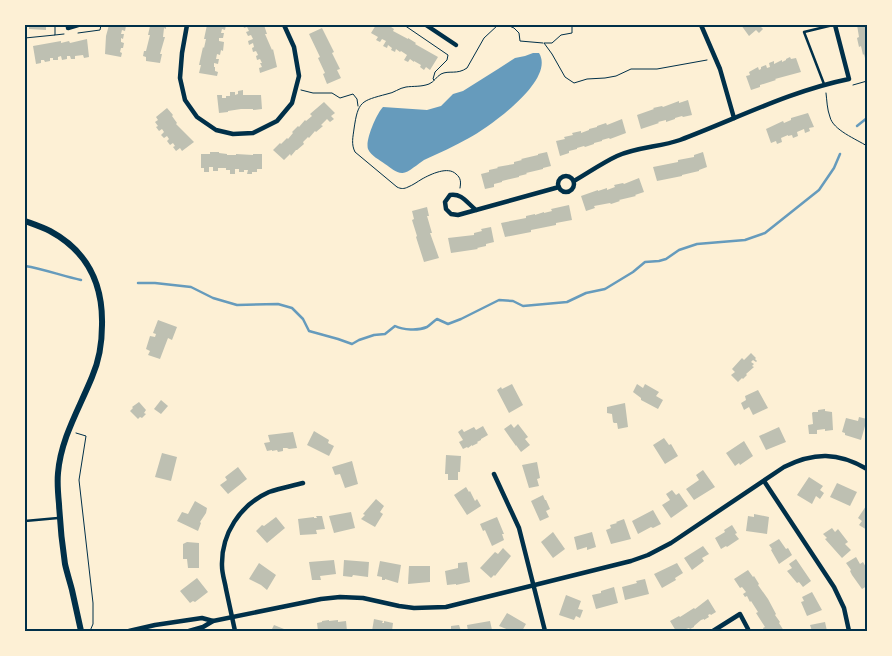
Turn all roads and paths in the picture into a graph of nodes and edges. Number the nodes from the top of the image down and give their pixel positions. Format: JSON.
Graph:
{"nodes":[{"id":1,"x":55,"y":25,"type":"edge"},
{"id":2,"x":68,"y":25,"type":"edge"},
{"id":3,"x":78,"y":25,"type":"edge"},
{"id":4,"x":187,"y":25,"type":"edge"},
{"id":5,"x":284,"y":25,"type":"edge"},
{"id":6,"x":404,"y":25,"type":"edge"},
{"id":7,"x":426,"y":25,"type":"edge"},
{"id":8,"x":498,"y":25,"type":"edge"},
{"id":9,"x":507,"y":25,"type":"edge"},
{"id":10,"x":572,"y":25,"type":"edge"},
{"id":11,"x":701,"y":25,"type":"edge"},
{"id":12,"x":834,"y":25,"type":"edge"},
{"id":13,"x":25,"y":38,"type":"edge"},
{"id":14,"x":544,"y":43,"type":"junction"},
{"id":15,"x":456,"y":45,"type":"dead end"},
{"id":16,"x":715,"y":57,"type":"junction"},
{"id":17,"x":434,"y":81,"type":"junction"},
{"id":18,"x":824,"y":84,"type":"junction"},
{"id":19,"x":296,"y":88,"type":"junction"},
{"id":20,"x":826,"y":92,"type":"dead end"},
{"id":21,"x":359,"y":108,"type":"junction"},
{"id":22,"x":734,"y":118,"type":"junction"},
{"id":23,"x":867,"y":146,"type":"edge"},
{"id":24,"x":574,"y":181,"type":"junction"},
{"id":25,"x":559,"y":187,"type":"junction"},
{"id":26,"x":459,"y":196,"type":"junction"},
{"id":27,"x":476,"y":210,"type":"junction"},
{"id":28,"x":25,"y":221,"type":"edge"},
{"id":29,"x":74,"y":432,"type":"dead end"},
{"id":30,"x":867,"y":469,"type":"edge"},
{"id":31,"x":494,"y":474,"type":"dead end"},
{"id":32,"x":764,"y":481,"type":"junction"},
{"id":33,"x":303,"y":482,"type":"dead end"},
{"id":34,"x":59,"y":518,"type":"junction"},
{"id":35,"x":25,"y":521,"type":"edge"},
{"id":36,"x":534,"y":586,"type":"junction"},
{"id":37,"x":232,"y":617,"type":"junction"},
{"id":38,"x":213,"y":621,"type":"junction"},
{"id":39,"x":90,"y":630,"type":"edge"},
{"id":40,"x":81,"y":631,"type":"edge"},
{"id":41,"x":129,"y":631,"type":"edge"},
{"id":42,"x":189,"y":631,"type":"edge"},
{"id":43,"x":235,"y":631,"type":"edge"},
{"id":44,"x":545,"y":631,"type":"edge"},
{"id":45,"x":713,"y":631,"type":"edge"},
{"id":46,"x":748,"y":631,"type":"edge"},
{"id":47,"x":849,"y":631,"type":"edge"}],
"edges":[{"from":1,"to":13,"type":"path"},
{"from":2,"to":3,"type":"street"},
{"from":4,"to":19,"type":"street"},
{"from":5,"to":19,"type":"street"},
{"from":6,"to":17,"type":"path"},
{"from":7,"to":15,"type":"street"},
{"from":8,"to":17,"type":"path"},
{"from":9,"to":14,"type":"path"},
{"from":10,"to":14,"type":"path"},
{"from":11,"to":16,"type":"street"},
{"from":12,"to":18,"type":"street"},
{"from":12,"to":18,"type":"lane"},
{"from":14,"to":16,"type":"path"},
{"from":16,"to":22,"type":"street"},
{"from":17,"to":21,"type":"path"},
{"from":18,"to":22,"type":"street"},
{"from":19,"to":21,"type":"path"},
{"from":20,"to":23,"type":"path"},
{"from":21,"to":26,"type":"path"},
{"from":22,"to":24,"type":"street"},
{"from":24,"to":25,"type":"street"},
{"from":24,"to":25,"type":"street"},
{"from":25,"to":27,"type":"street"},
{"from":26,"to":27,"type":"street"},
{"from":26,"to":27,"type":"street"},
{"from":28,"to":34,"type":"main road"},
{"from":29,"to":39,"type":"path"},
{"from":30,"to":32,"type":"street"},
{"from":31,"to":36,"type":"street"},
{"from":32,"to":36,"type":"street"},
{"from":32,"to":47,"type":"street"},
{"from":33,"to":37,"type":"street"},
{"from":34,"to":35,"type":"lane"},
{"from":34,"to":40,"type":"main road"},
{"from":36,"to":37,"type":"street"},
{"from":36,"to":44,"type":"street"},
{"from":37,"to":38,"type":"street"},
{"from":37,"to":43,"type":"street"},
{"from":38,"to":41,"type":"street"},
{"from":38,"to":42,"type":"street"},
{"from":45,"to":46,"type":"street"}]}
